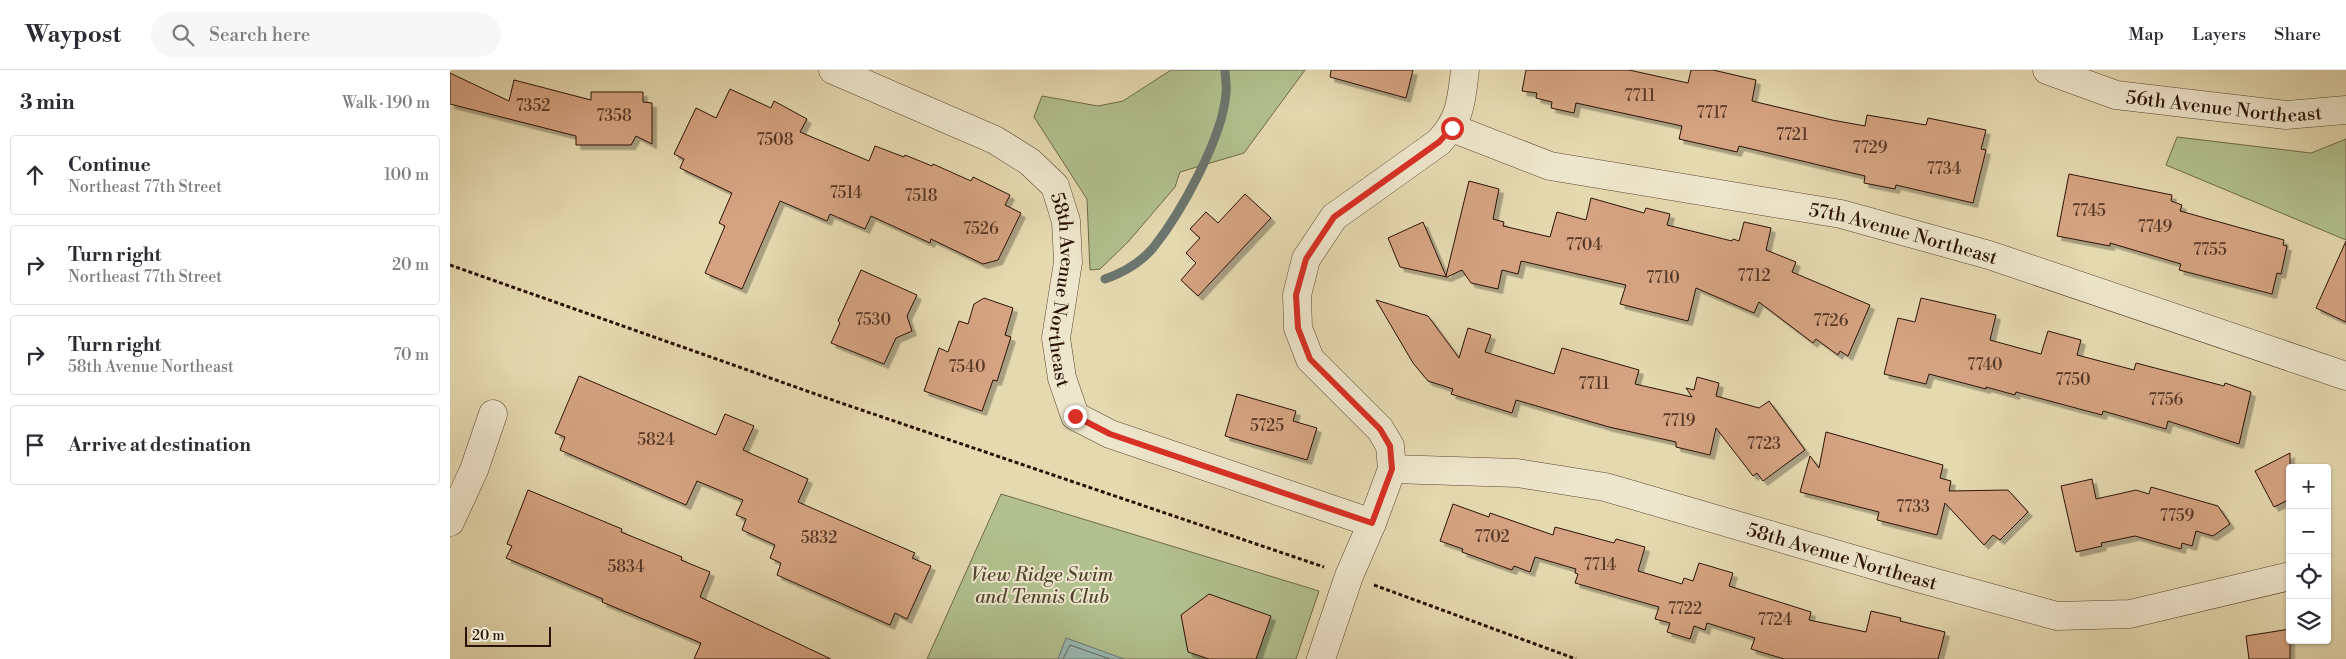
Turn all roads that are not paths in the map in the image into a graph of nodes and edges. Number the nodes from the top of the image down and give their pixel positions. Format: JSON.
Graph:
{"nodes":[{"id":1,"x":833,"y":70,"type":"edge"},
{"id":2,"x":1465,"y":70,"type":"edge"},
{"id":3,"x":2047,"y":70,"type":"edge"},
{"id":4,"x":2346,"y":110,"type":"edge"},
{"id":5,"x":1452,"y":128,"type":"junction"},
{"id":6,"x":2346,"y":376,"type":"edge"},
{"id":7,"x":493,"y":414,"type":"dead end"},
{"id":8,"x":1392,"y":469,"type":"junction"},
{"id":9,"x":450,"y":522,"type":"edge"},
{"id":10,"x":1372,"y":523,"type":"junction"},
{"id":11,"x":2286,"y":577,"type":"edge"},
{"id":12,"x":1321,"y":659,"type":"edge"}],
"edges":[{"from":1,"to":10,"type":"street","name":"58th Avenue Northeast"},
{"from":2,"to":5,"type":"street"},
{"from":3,"to":4,"type":"street","name":"56th Avenue Northeast"},
{"from":5,"to":6,"type":"street","name":"57th Avenue Northeast"},
{"from":5,"to":8,"type":"street"},
{"from":7,"to":9,"type":"street"},
{"from":8,"to":10,"type":"street"},
{"from":8,"to":11,"type":"street","name":"58th Avenue Northeast"},
{"from":10,"to":12,"type":"street"}]}
